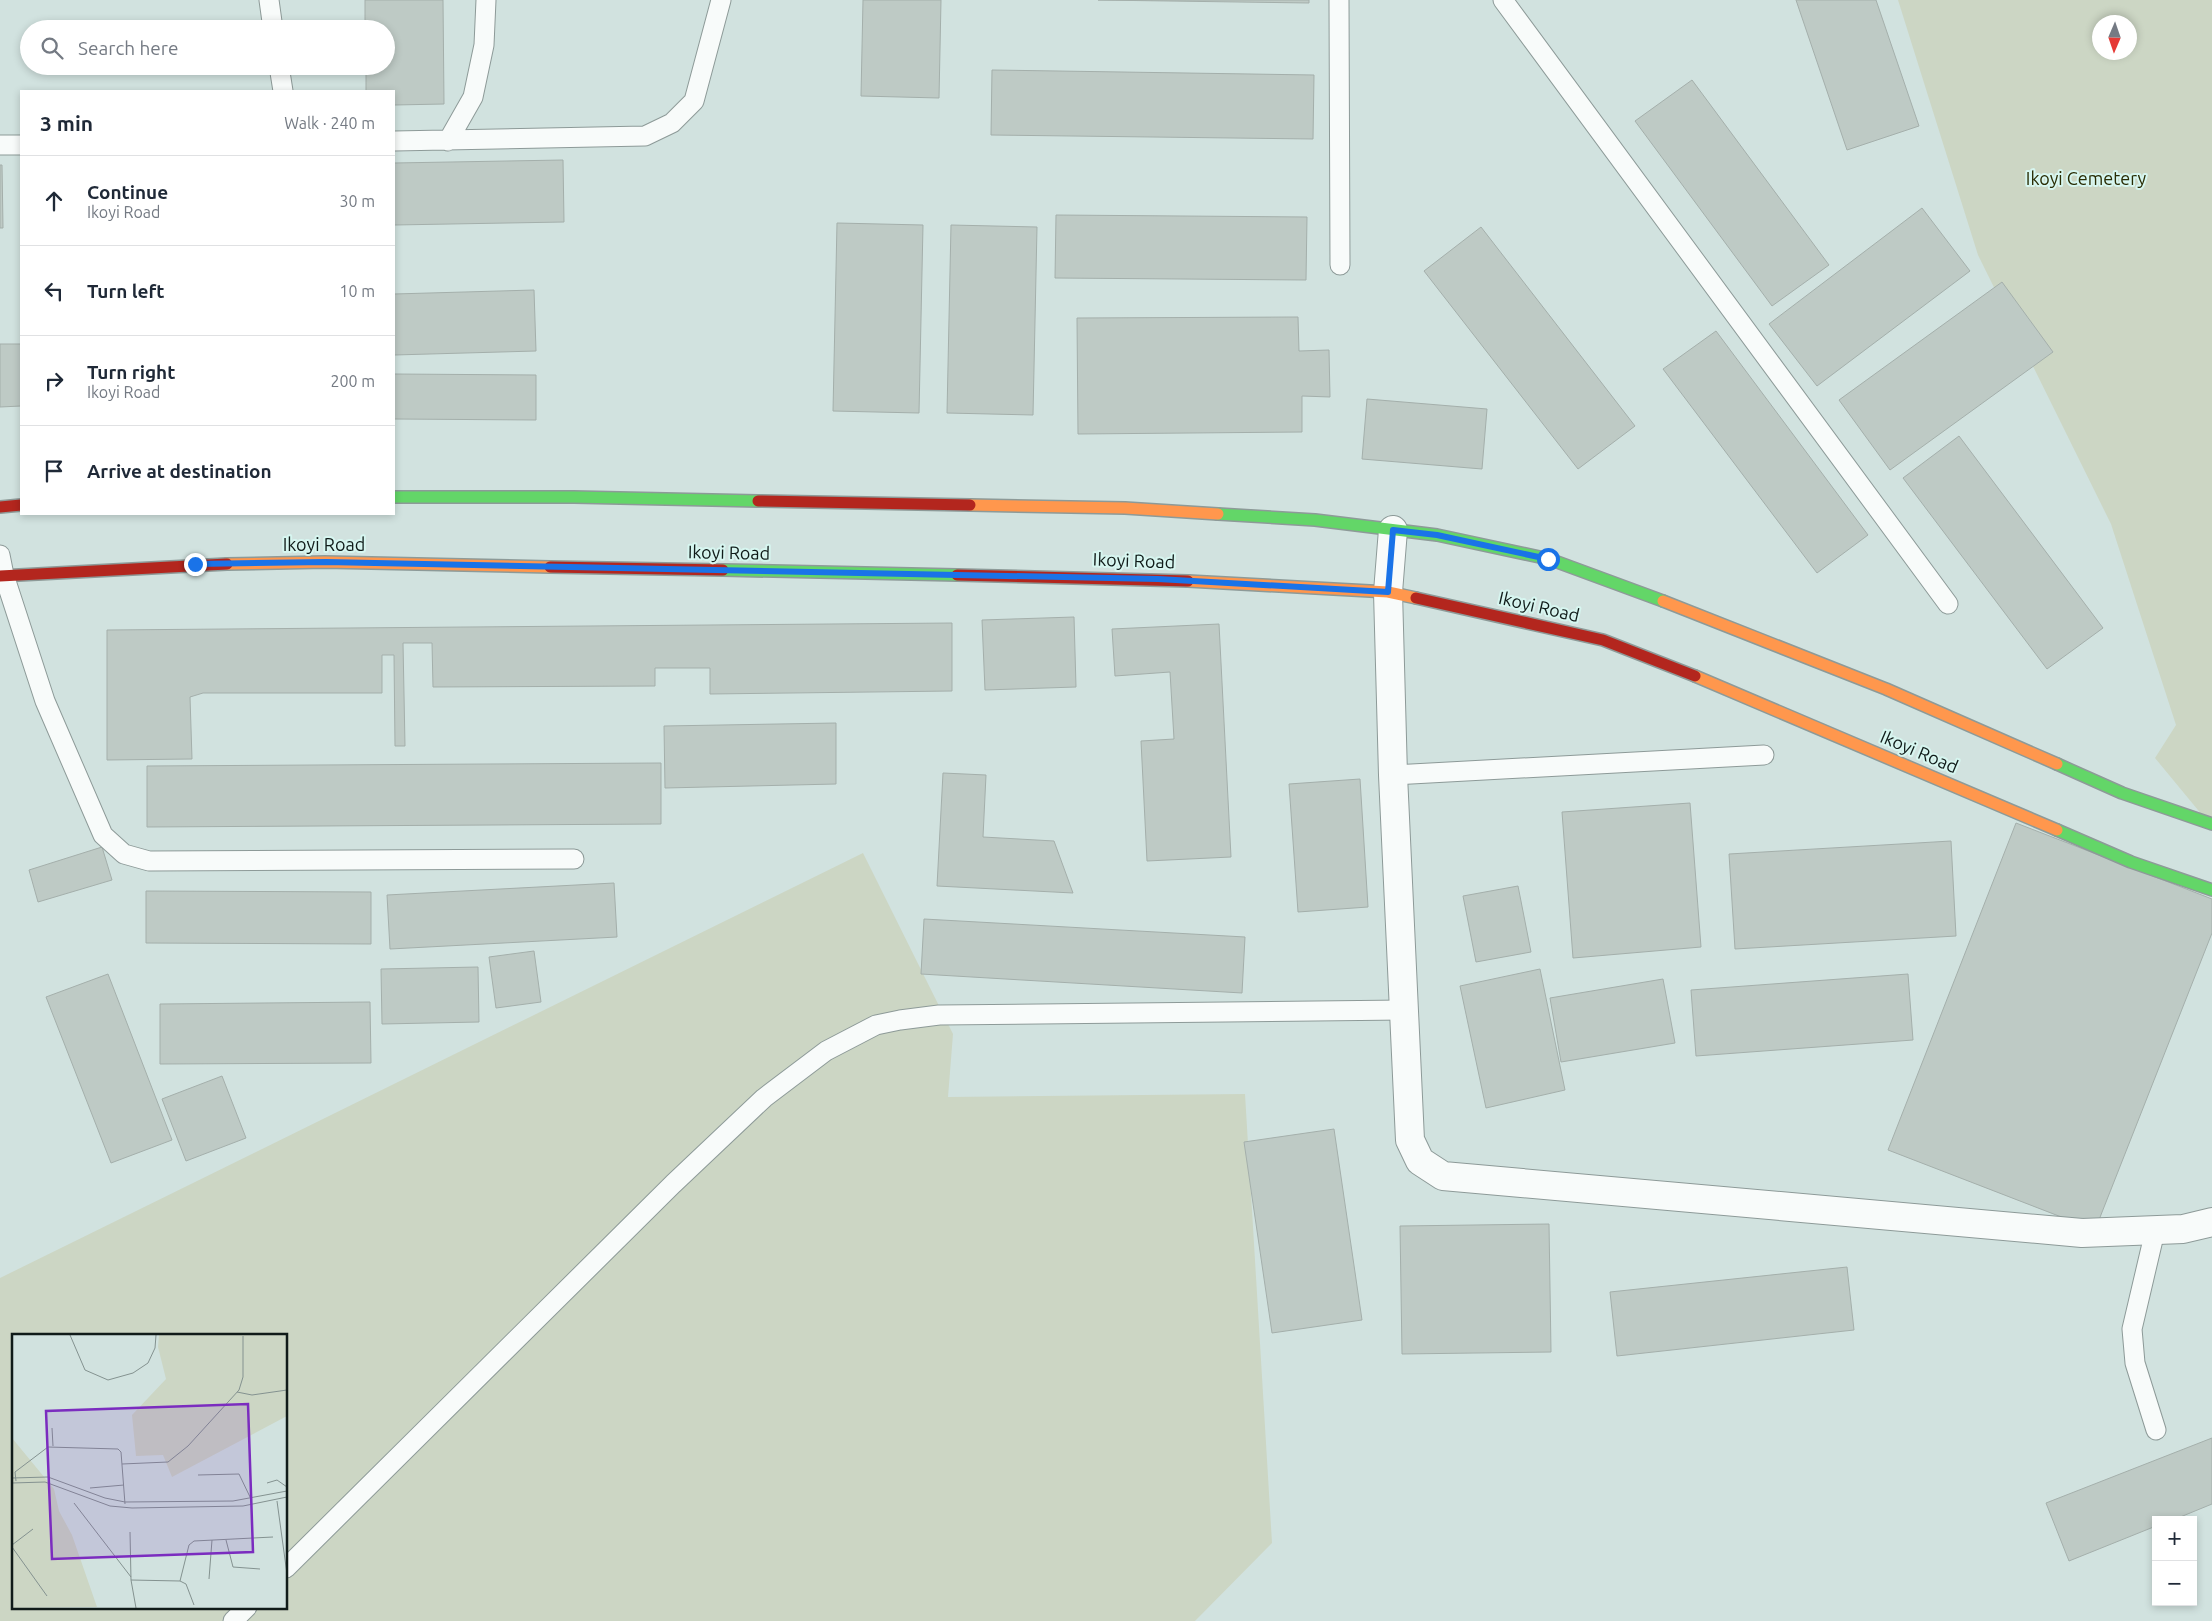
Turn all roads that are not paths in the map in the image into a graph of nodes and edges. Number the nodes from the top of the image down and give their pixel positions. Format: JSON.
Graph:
{"nodes":[{"id":1,"x":269,"y":0,"type":"edge"},
{"id":2,"x":486,"y":0,"type":"edge"},
{"id":3,"x":721,"y":0,"type":"edge"},
{"id":4,"x":1340,"y":0,"type":"edge"},
{"id":5,"x":1503,"y":0,"type":"edge"},
{"id":6,"x":272,"y":20,"type":"edge"},
{"id":7,"x":280,"y":75,"type":"edge"},
{"id":8,"x":283,"y":90,"type":"edge"},
{"id":9,"x":395,"y":141,"type":"edge"},
{"id":10,"x":448,"y":141,"type":"junction"},
{"id":11,"x":20,"y":144,"type":"edge"},
{"id":12,"x":0,"y":145,"type":"edge"},
{"id":13,"x":1340,"y":265,"type":"dead end"},
{"id":14,"x":395,"y":498,"type":"edge"},
{"id":15,"x":20,"y":505,"type":"edge"},
{"id":16,"x":0,"y":507,"type":"edge"},
{"id":17,"x":1393,"y":530,"type":"junction"},
{"id":18,"x":0,"y":555,"type":"edge"},
{"id":19,"x":2,"y":576,"type":"edge"},
{"id":20,"x":1388,"y":592,"type":"junction"},
{"id":21,"x":1948,"y":604,"type":"dead end"},
{"id":22,"x":1764,"y":755,"type":"dead end"},
{"id":23,"x":1393,"y":775,"type":"junction"},
{"id":24,"x":2212,"y":824,"type":"edge"},
{"id":25,"x":574,"y":859,"type":"dead end"},
{"id":26,"x":2212,"y":890,"type":"edge"},
{"id":27,"x":1404,"y":1010,"type":"junction"},
{"id":28,"x":2212,"y":1222,"type":"edge"},
{"id":29,"x":2155,"y":1231,"type":"junction"},
{"id":30,"x":2156,"y":1430,"type":"dead end"},
{"id":31,"x":288,"y":1566,"type":"edge"},
{"id":32,"x":246,"y":1608,"type":"edge"},
{"id":33,"x":234,"y":1621,"type":"edge"}],
"edges":[{"from":1,"to":6,"type":"lane"},
{"from":2,"to":10,"type":"lane"},
{"from":3,"to":10,"type":"lane"},
{"from":4,"to":13,"type":"lane"},
{"from":5,"to":21,"type":"lane"},
{"from":7,"to":8,"type":"lane"},
{"from":9,"to":10,"type":"lane"},
{"from":11,"to":12,"type":"lane"},
{"from":14,"to":17,"type":"main road"},
{"from":15,"to":16,"type":"main road"},
{"from":17,"to":20,"type":"street"},
{"from":17,"to":24,"type":"main road"},
{"from":18,"to":19,"type":"lane"},
{"from":19,"to":20,"type":"main road","name":"Ikoyi Road"},
{"from":19,"to":25,"type":"lane"},
{"from":20,"to":23,"type":"street"},
{"from":20,"to":26,"type":"main road","name":"Ikoyi Road"},
{"from":22,"to":23,"type":"lane"},
{"from":23,"to":27,"type":"street"},
{"from":27,"to":29,"type":"street"},
{"from":27,"to":31,"type":"lane"},
{"from":28,"to":29,"type":"street"},
{"from":29,"to":30,"type":"lane"},
{"from":32,"to":33,"type":"lane"}]}
